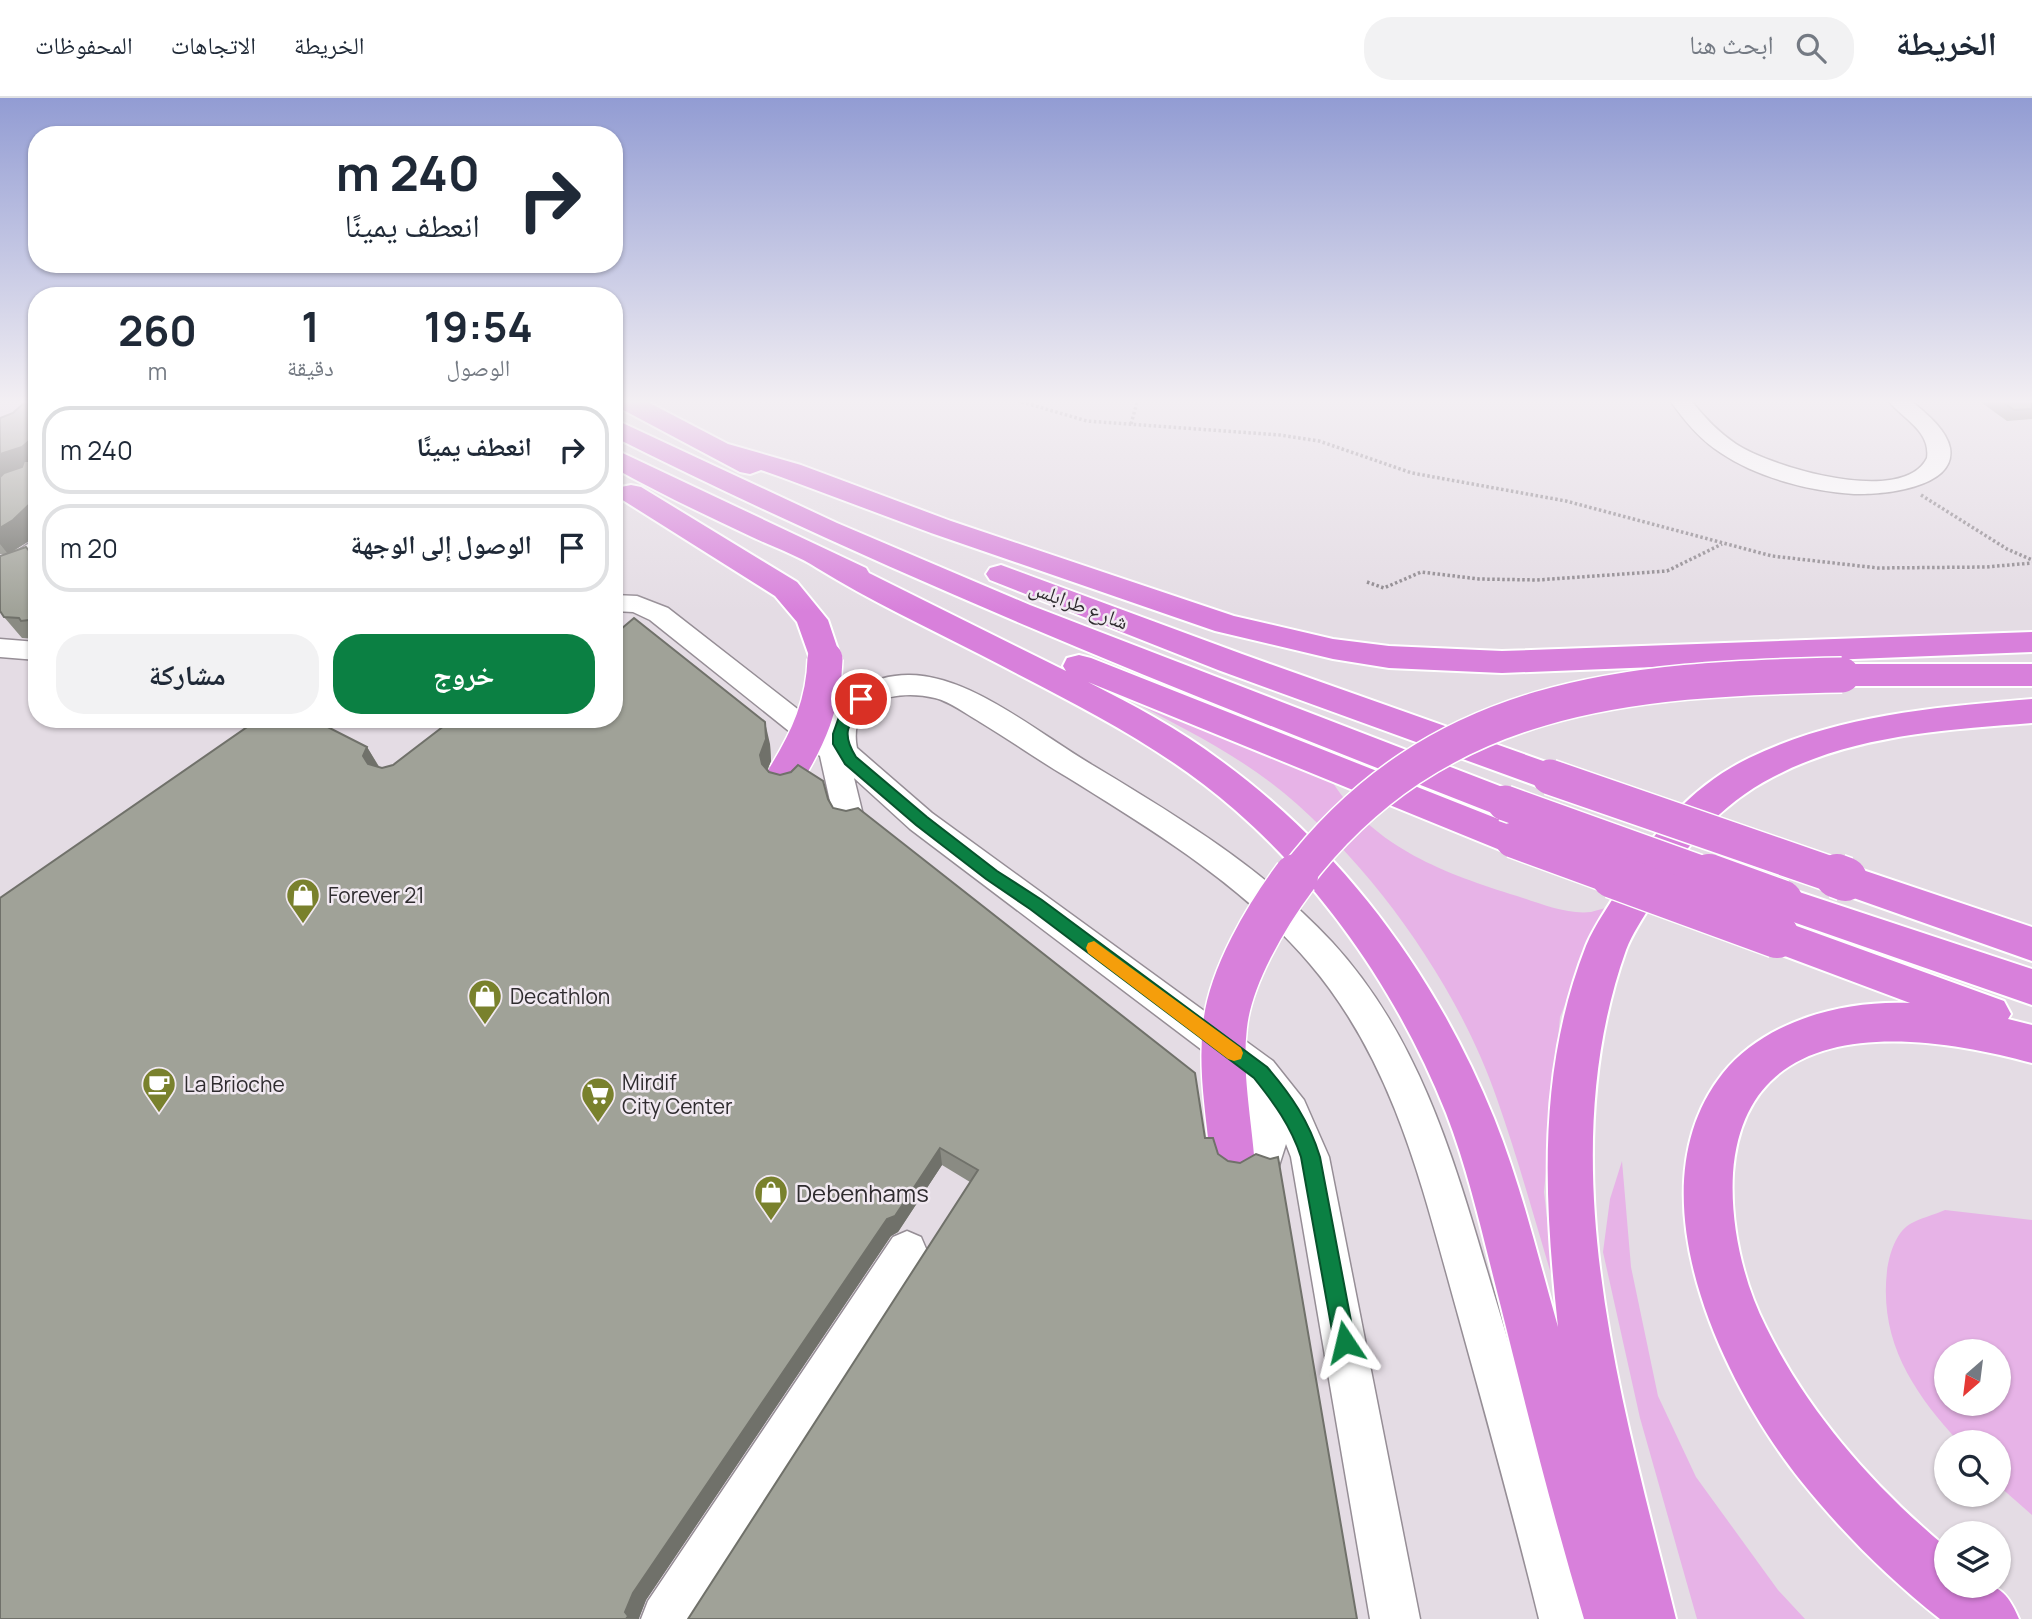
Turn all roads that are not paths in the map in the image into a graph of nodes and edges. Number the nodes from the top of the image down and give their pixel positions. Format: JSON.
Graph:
{"nodes":[{"id":1,"x":638,"y":470,"type":"edge"},
{"id":2,"x":701,"y":470,"type":"edge"},
{"id":3,"x":759,"y":470,"type":"edge"},
{"id":4,"x":788,"y":470,"type":"edge"},
{"id":5,"x":1778,"y":470,"type":"edge"},
{"id":6,"x":1931,"y":470,"type":"edge"},
{"id":7,"x":623,"y":489,"type":"edge"},
{"id":8,"x":28,"y":556,"type":"edge"},
{"id":9,"x":832,"y":565,"type":"junction"},
{"id":10,"x":0,"y":573,"type":"edge"},
{"id":11,"x":623,"y":603,"type":"edge"},
{"id":12,"x":2032,"y":642,"type":"edge"},
{"id":13,"x":0,"y":648,"type":"edge"},
{"id":14,"x":28,"y":650,"type":"edge"},
{"id":15,"x":2032,"y":664,"type":"edge"},
{"id":16,"x":2032,"y":674,"type":"edge"},
{"id":17,"x":1853,"y":675,"type":"junction"},
{"id":18,"x":2032,"y":711,"type":"edge"},
{"id":19,"x":834,"y":758,"type":"junction"},
{"id":20,"x":785,"y":776,"type":"edge"},
{"id":21,"x":849,"y":819,"type":"edge"},
{"id":22,"x":921,"y":821,"type":"junction"},
{"id":23,"x":992,"y":875,"type":"junction"},
{"id":24,"x":1779,"y":919,"type":"junction"},
{"id":25,"x":2032,"y":944,"type":"edge"},
{"id":26,"x":2032,"y":988,"type":"edge"},
{"id":27,"x":2032,"y":1030,"type":"edge"},
{"id":28,"x":2032,"y":1044,"type":"edge"},
{"id":29,"x":1241,"y":1156,"type":"joint"},
{"id":30,"x":907,"y":1251,"type":"dead end"},
{"id":31,"x":666,"y":1619,"type":"edge"},
{"id":32,"x":1395,"y":1619,"type":"edge"},
{"id":33,"x":1563,"y":1619,"type":"edge"},
{"id":34,"x":1614,"y":1619,"type":"edge"},
{"id":35,"x":1646,"y":1619,"type":"edge"},
{"id":36,"x":1989,"y":1619,"type":"edge"}],
"edges":[{"from":1,"to":9,"type":"highway"},
{"from":2,"to":24,"type":"highway","name":"شارع طرابلس","bridge":true},
{"from":3,"to":25,"type":"highway","name":"شارع طرابلس","bridge":true},
{"from":4,"to":12,"type":"highway"},
{"from":5,"to":6,"type":"street"},
{"from":7,"to":20,"type":"highway","bridge":true},
{"from":8,"to":10,"type":"street"},
{"from":9,"to":24,"type":"highway","bridge":true},
{"from":9,"to":34,"type":"highway"},
{"from":11,"to":19,"type":"street"},
{"from":13,"to":14,"type":"street"},
{"from":15,"to":17,"type":"highway"},
{"from":16,"to":17,"type":"highway"},
{"from":17,"to":29,"type":"highway","bridge":true},
{"from":18,"to":35,"type":"highway"},
{"from":19,"to":21,"type":"street"},
{"from":19,"to":22,"type":"street"},
{"from":22,"to":23,"type":"street"},
{"from":22,"to":33,"type":"street"},
{"from":23,"to":29,"type":"street"},
{"from":23,"to":32,"type":"street"},
{"from":24,"to":26,"type":"highway"},
{"from":24,"to":27,"type":"highway"},
{"from":28,"to":36,"type":"highway"},
{"from":30,"to":31,"type":"street"}]}
